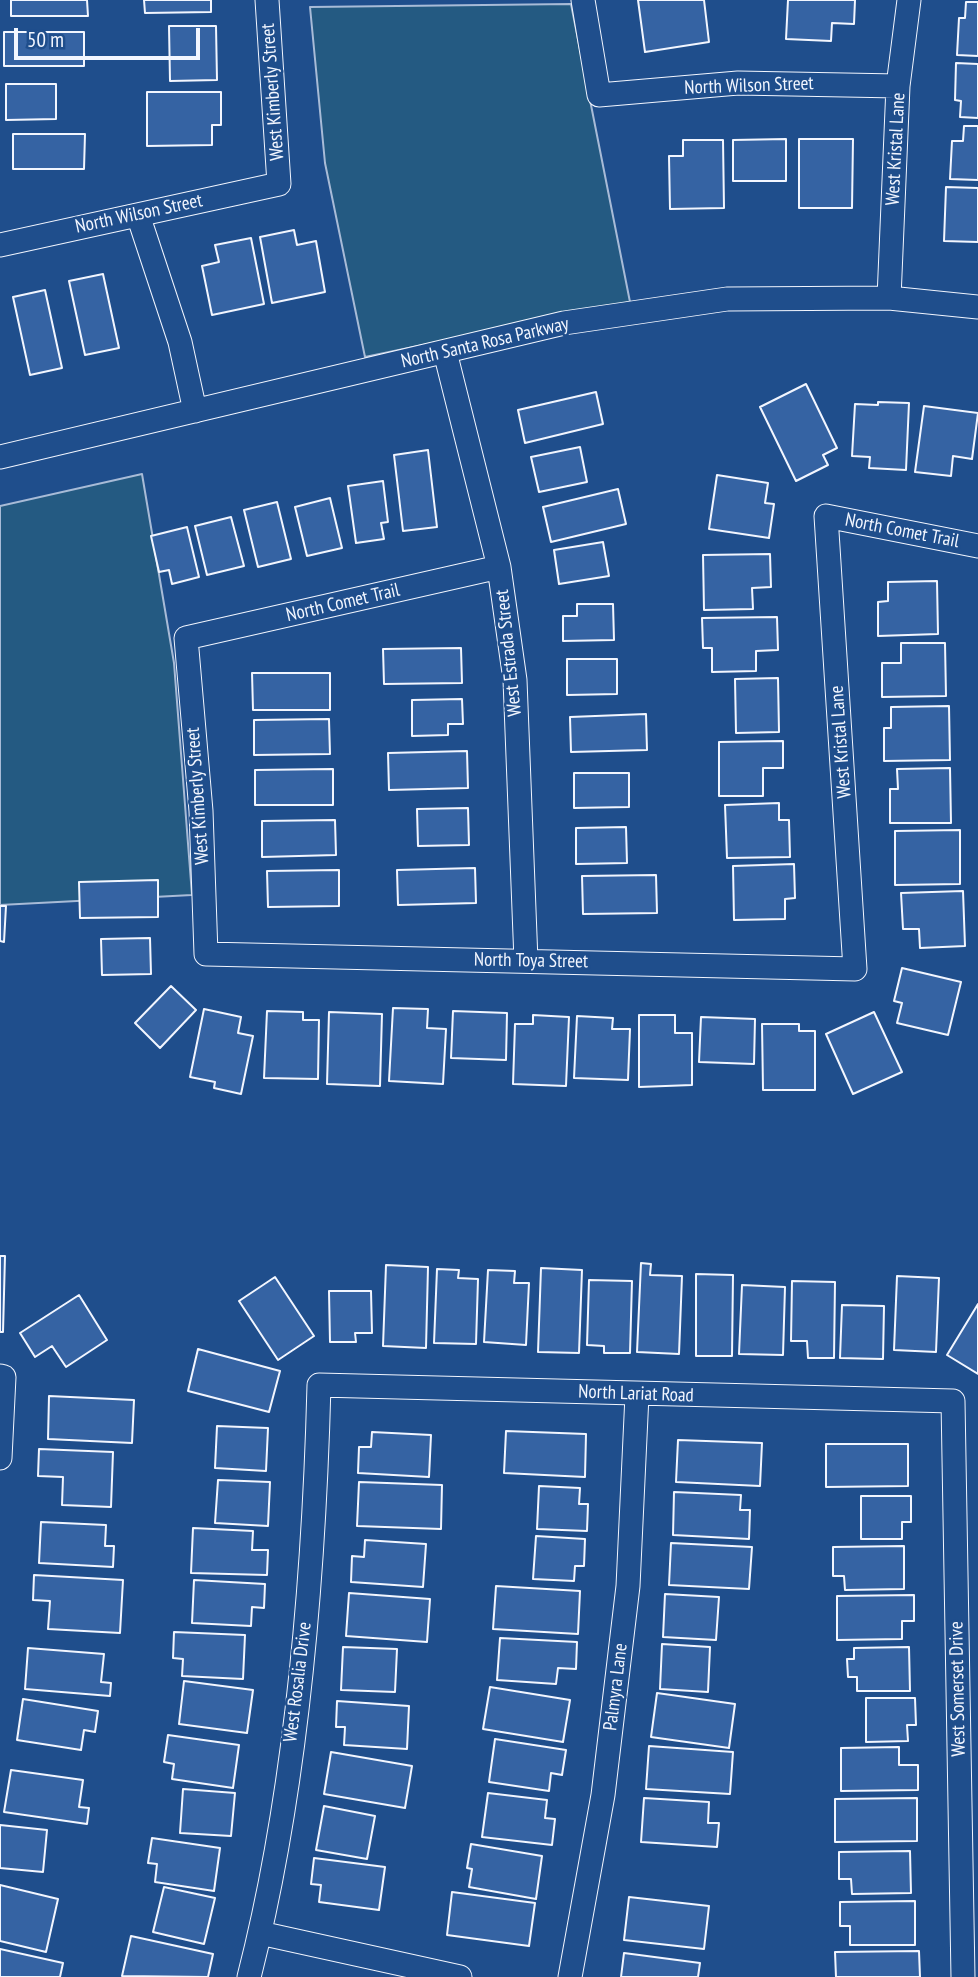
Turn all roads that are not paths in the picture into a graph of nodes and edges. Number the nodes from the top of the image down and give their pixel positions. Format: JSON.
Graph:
{"nodes":[{"id":1,"x":267,"y":0,"type":"edge"},
{"id":2,"x":583,"y":0,"type":"edge"},
{"id":3,"x":909,"y":0,"type":"edge"},
{"id":4,"x":898,"y":86,"type":"junction"},
{"id":5,"x":279,"y":184,"type":"joint"},
{"id":6,"x":138,"y":215,"type":"junction"},
{"id":7,"x":0,"y":245,"type":"edge"},
{"id":8,"x":889,"y":299,"type":"junction"},
{"id":9,"x":978,"y":307,"type":"edge"},
{"id":10,"x":445,"y":352,"type":"junction"},
{"id":11,"x":195,"y":411,"type":"junction"},
{"id":12,"x":0,"y":457,"type":"edge"},
{"id":13,"x":826,"y":516,"type":"joint"},
{"id":14,"x":978,"y":546,"type":"edge"},
{"id":15,"x":499,"y":567,"type":"junction"},
{"id":16,"x":186,"y":638,"type":"joint"},
{"id":17,"x":206,"y":954,"type":"joint"},
{"id":18,"x":526,"y":961,"type":"junction"},
{"id":19,"x":855,"y":969,"type":"joint"},
{"id":20,"x":2,"y":1377,"type":"edge"},
{"id":21,"x":319,"y":1385,"type":"joint"},
{"id":22,"x":637,"y":1395,"type":"junction"},
{"id":23,"x":953,"y":1401,"type":"joint"},
{"id":24,"x":0,"y":1458,"type":"edge"},
{"id":25,"x":260,"y":1933,"type":"junction"},
{"id":26,"x":249,"y":1977,"type":"edge"},
{"id":27,"x":460,"y":1977,"type":"edge"},
{"id":28,"x":570,"y":1977,"type":"edge"},
{"id":29,"x":963,"y":1977,"type":"edge"}],
"edges":[{"from":1,"to":5,"type":"street","name":"West Kimberly Street"},
{"from":2,"to":4,"type":"street","name":"North Wilson Street"},
{"from":3,"to":4,"type":"street","name":"West Kristal Lane"},
{"from":4,"to":8,"type":"street","name":"West Kristal Lane"},
{"from":5,"to":6,"type":"street","name":"North Wilson Street"},
{"from":6,"to":7,"type":"street","name":"North Wilson Street"},
{"from":6,"to":11,"type":"street"},
{"from":8,"to":9,"type":"street","name":"North Santa Rosa Parkway"},
{"from":8,"to":10,"type":"street","name":"North Santa Rosa Parkway"},
{"from":10,"to":11,"type":"street","name":"North Santa Rosa Parkway"},
{"from":10,"to":15,"type":"street","name":"West Estrada Street"},
{"from":11,"to":12,"type":"street","name":"North Santa Rosa Parkway"},
{"from":13,"to":14,"type":"street","name":"North Comet Trail"},
{"from":13,"to":19,"type":"street","name":"West Kristal Lane"},
{"from":15,"to":16,"type":"street","name":"North Comet Trail"},
{"from":15,"to":18,"type":"street","name":"West Estrada Street"},
{"from":16,"to":17,"type":"street","name":"West Kimberly Street"},
{"from":17,"to":18,"type":"street","name":"North Toya Street"},
{"from":18,"to":19,"type":"street","name":"North Toya Street"},
{"from":20,"to":24,"type":"street"},
{"from":21,"to":22,"type":"street","name":"North Lariat Road"},
{"from":21,"to":25,"type":"street","name":"West Rosalia Drive"},
{"from":22,"to":23,"type":"street","name":"North Lariat Road"},
{"from":22,"to":28,"type":"street","name":"Palmyra Lane"},
{"from":23,"to":29,"type":"street","name":"West Somerset Drive"},
{"from":25,"to":26,"type":"street","name":"West Rosalia Drive"},
{"from":25,"to":27,"type":"street"}]}
